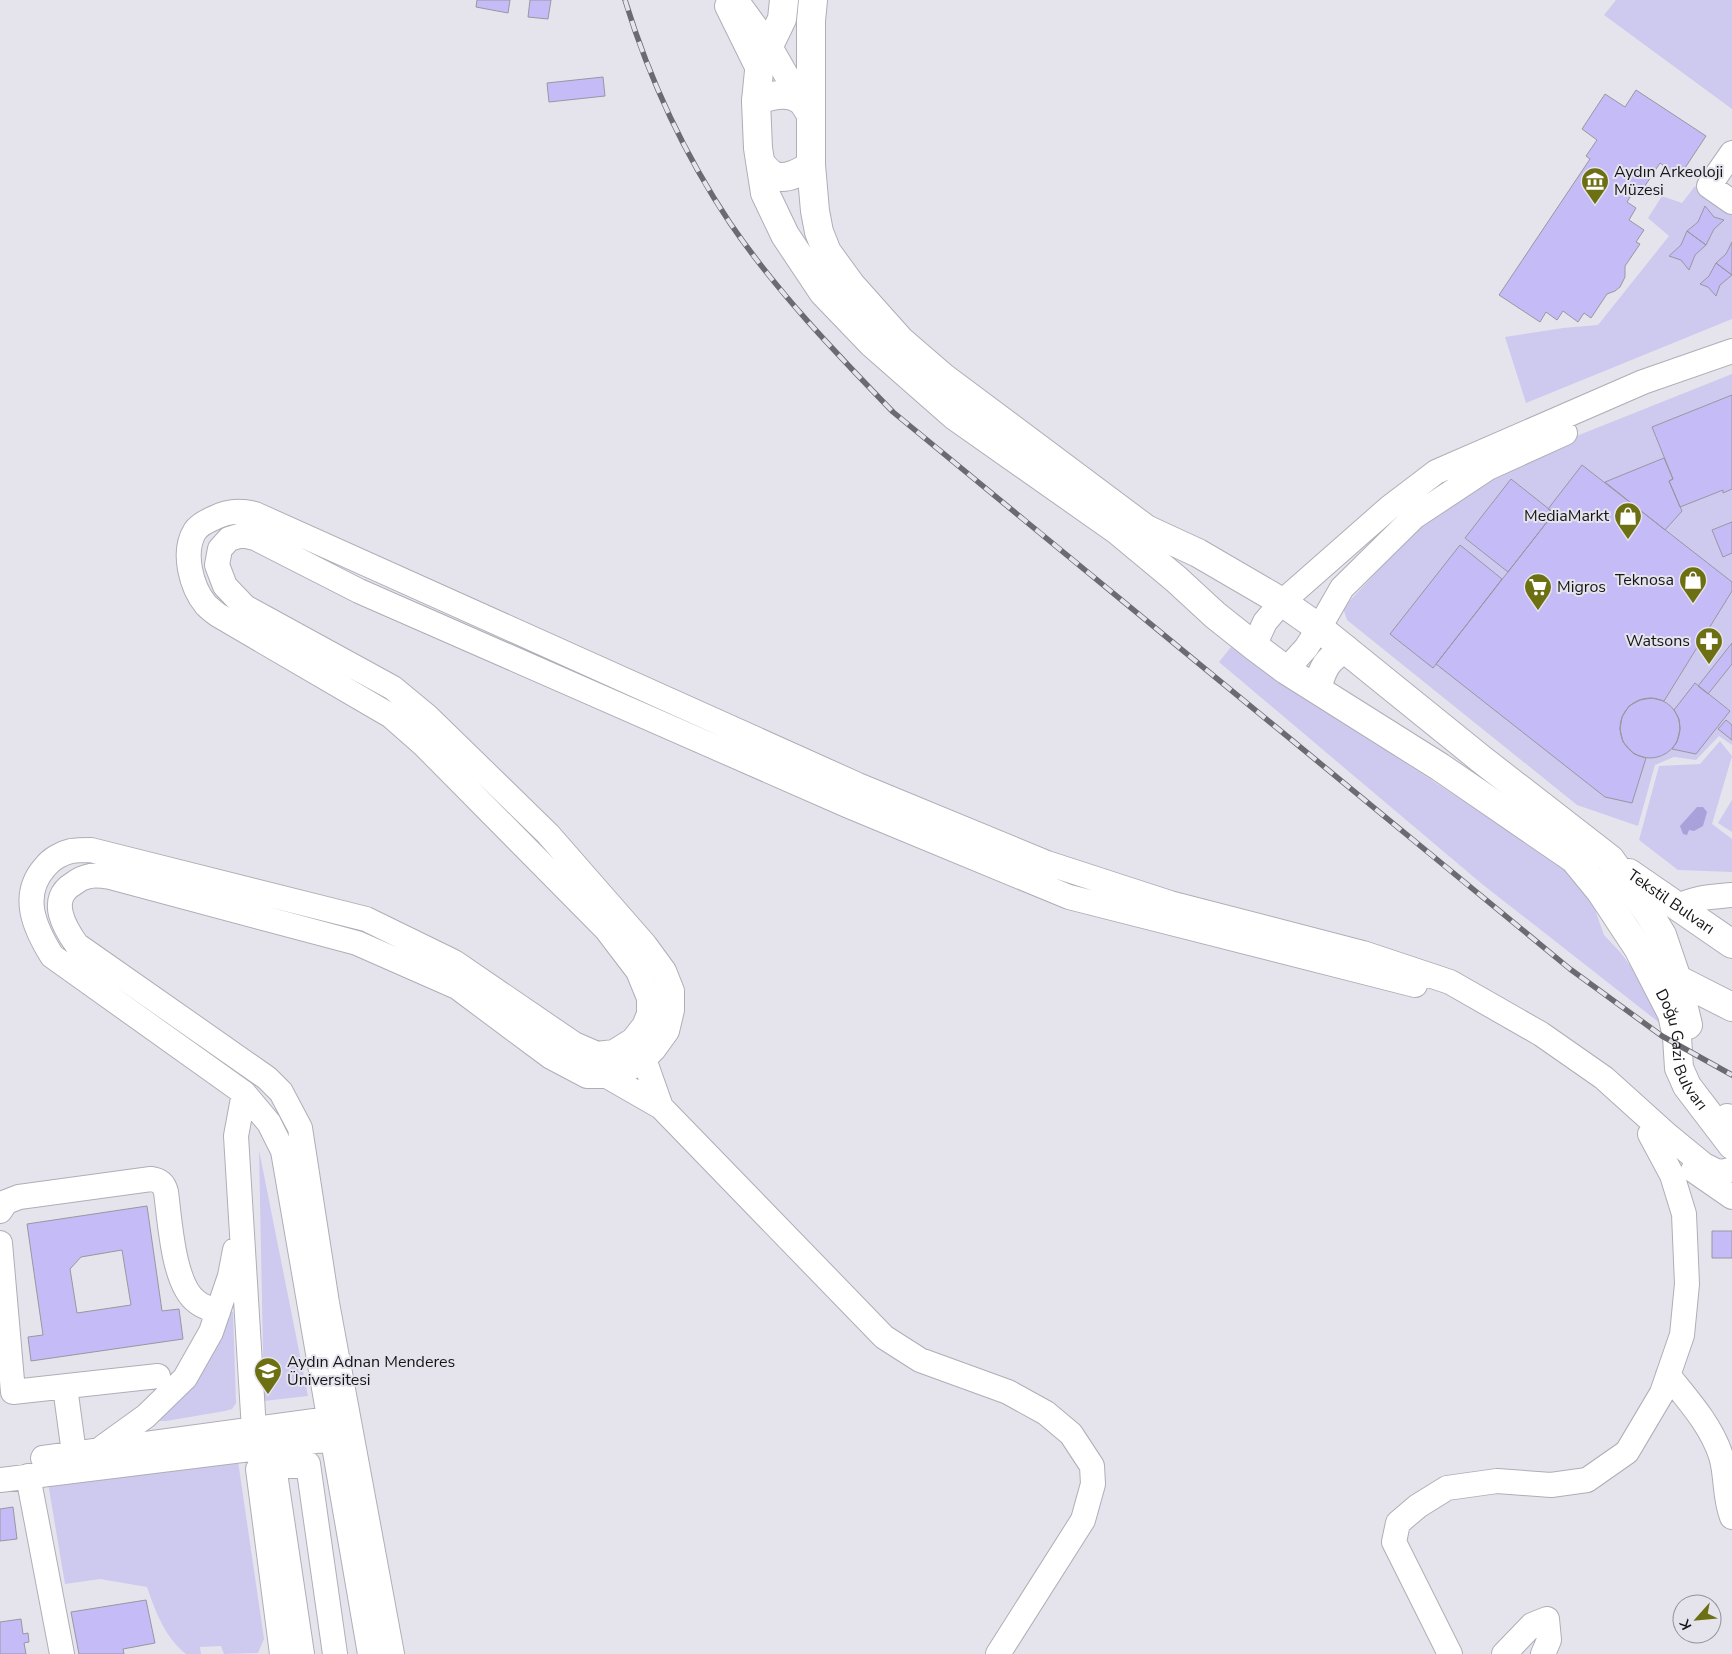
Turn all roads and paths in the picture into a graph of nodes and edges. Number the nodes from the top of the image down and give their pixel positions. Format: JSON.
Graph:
{"nodes":[{"id":1,"x":725,"y":0,"type":"edge"},
{"id":2,"x":736,"y":0,"type":"edge"},
{"id":3,"x":784,"y":0,"type":"edge"},
{"id":4,"x":813,"y":0,"type":"edge"},
{"id":5,"x":769,"y":46,"type":"junction"},
{"id":6,"x":759,"y":71,"type":"junction"},
{"id":7,"x":756,"y":101,"type":"junction"},
{"id":8,"x":806,"y":107,"type":"junction"},
{"id":9,"x":1732,"y":154,"type":"edge"},
{"id":10,"x":761,"y":164,"type":"junction"},
{"id":11,"x":811,"y":165,"type":"junction"},
{"id":12,"x":1732,"y":202,"type":"edge"},
{"id":13,"x":1732,"y":351,"type":"edge"},
{"id":14,"x":1732,"y":367,"type":"edge"},
{"id":15,"x":1282,"y":602,"type":"junction"},
{"id":16,"x":1319,"y":628,"type":"junction"},
{"id":17,"x":1254,"y":646,"type":"junction"},
{"id":18,"x":1345,"y":649,"type":"junction"},
{"id":19,"x":1286,"y":670,"type":"junction"},
{"id":20,"x":1317,"y":688,"type":"junction"},
{"id":21,"x":1610,"y":859,"type":"junction"},
{"id":22,"x":1732,"y":895,"type":"edge"},
{"id":23,"x":1678,"y":907,"type":"junction"},
{"id":24,"x":1731,"y":941,"type":"edge"},
{"id":25,"x":1638,"y":948,"type":"junction"},
{"id":26,"x":1677,"y":979,"type":"junction"},
{"id":27,"x":1731,"y":1007,"type":"edge"},
{"id":28,"x":1688,"y":1024,"type":"junction"},
{"id":29,"x":644,"y":1059,"type":"junction"},
{"id":30,"x":607,"y":1076,"type":"junction"},
{"id":31,"x":244,"y":1093,"type":"junction"},
{"id":32,"x":661,"y":1107,"type":"junction"},
{"id":33,"x":1730,"y":1118,"type":"edge"},
{"id":34,"x":1650,"y":1134,"type":"junction"},
{"id":35,"x":1732,"y":1145,"type":"edge"},
{"id":36,"x":1732,"y":1169,"type":"edge"},
{"id":37,"x":1732,"y":1197,"type":"edge"},
{"id":38,"x":0,"y":1211,"type":"edge"},
{"id":39,"x":241,"y":1221,"type":"junction"},
{"id":40,"x":0,"y":1243,"type":"edge"},
{"id":41,"x":218,"y":1312,"type":"junction"},
{"id":42,"x":1668,"y":1375,"type":"junction"},
{"id":43,"x":158,"y":1376,"type":"dead end"},
{"id":44,"x":65,"y":1387,"type":"junction"},
{"id":45,"x":337,"y":1427,"type":"junction"},
{"id":46,"x":264,"y":1447,"type":"junction"},
{"id":47,"x":100,"y":1449,"type":"junction"},
{"id":48,"x":75,"y":1461,"type":"junction"},
{"id":49,"x":0,"y":1464,"type":"edge"},
{"id":50,"x":28,"y":1476,"type":"junction"},
{"id":51,"x":0,"y":1480,"type":"edge"},
{"id":52,"x":1728,"y":1483,"type":"edge"},
{"id":53,"x":1732,"y":1518,"type":"edge"},
{"id":54,"x":62,"y":1654,"type":"edge"},
{"id":55,"x":282,"y":1654,"type":"edge"},
{"id":56,"x":302,"y":1654,"type":"edge"},
{"id":57,"x":335,"y":1654,"type":"edge"},
{"id":58,"x":370,"y":1654,"type":"edge"},
{"id":59,"x":392,"y":1654,"type":"edge"},
{"id":60,"x":998,"y":1654,"type":"edge"},
{"id":61,"x":1450,"y":1654,"type":"edge"},
{"id":62,"x":1504,"y":1654,"type":"edge"},
{"id":63,"x":1543,"y":1654,"type":"edge"}],
"edges":[{"from":1,"to":6,"type":"street"},
{"from":2,"to":5,"type":"street"},
{"from":3,"to":5,"type":"main road"},
{"from":4,"to":8,"type":"main road"},
{"from":5,"to":6,"type":"main road"},
{"from":5,"to":8,"type":"street"},
{"from":6,"to":7,"type":"main road"},
{"from":7,"to":8,"type":"main road"},
{"from":7,"to":10,"type":"main road"},
{"from":8,"to":11,"type":"main road"},
{"from":9,"to":12,"type":"street"},
{"from":10,"to":11,"type":"main road"},
{"from":10,"to":17,"type":"main road"},
{"from":11,"to":15,"type":"main road"},
{"from":13,"to":15,"type":"street"},
{"from":14,"to":16,"type":"street"},
{"from":15,"to":16,"type":"main road"},
{"from":15,"to":17,"type":"street"},
{"from":16,"to":18,"type":"main road"},
{"from":16,"to":19,"type":"street"},
{"from":17,"to":19,"type":"main road"},
{"from":18,"to":20,"type":"main road"},
{"from":18,"to":21,"type":"main road"},
{"from":19,"to":20,"type":"main road"},
{"from":20,"to":25,"type":"main road"},
{"from":21,"to":23,"type":"main road","name":"Tekstil Bulvarı"},
{"from":21,"to":26,"type":"main road"},
{"from":22,"to":23,"type":"street"},
{"from":23,"to":24,"type":"main road","name":"Tekstil Bulvarı"},
{"from":25,"to":26,"type":"main road"},
{"from":25,"to":35,"type":"main road","name":"Doğu Gazi Bulvarı"},
{"from":26,"to":27,"type":"main road"},
{"from":26,"to":28,"type":"main road"},
{"from":27,"to":28,"type":"main road"},
{"from":28,"to":33,"type":"main road"},
{"from":29,"to":30,"type":"street"},
{"from":29,"to":32,"type":"street"},
{"from":29,"to":34,"type":"street"},
{"from":30,"to":32,"type":"street"},
{"from":30,"to":45,"type":"street"},
{"from":31,"to":36,"type":"street"},
{"from":31,"to":39,"type":"street"},
{"from":31,"to":45,"type":"street"},
{"from":32,"to":60,"type":"street"},
{"from":34,"to":37,"type":"street"},
{"from":34,"to":42,"type":"street"},
{"from":38,"to":41,"type":"street"},
{"from":39,"to":41,"type":"street"},
{"from":39,"to":46,"type":"street"},
{"from":40,"to":44,"type":"street"},
{"from":41,"to":47,"type":"street"},
{"from":42,"to":52,"type":"street"},
{"from":42,"to":61,"type":"street"},
{"from":43,"to":44,"type":"street"},
{"from":44,"to":48,"type":"street"},
{"from":45,"to":46,"type":"street"},
{"from":45,"to":58,"type":"street"},
{"from":45,"to":59,"type":"street"},
{"from":46,"to":47,"type":"street"},
{"from":46,"to":48,"type":"street"},
{"from":46,"to":55,"type":"street"},
{"from":46,"to":56,"type":"street"},
{"from":46,"to":57,"type":"street"},
{"from":47,"to":48,"type":"street"},
{"from":48,"to":49,"type":"street"},
{"from":48,"to":50,"type":"street"},
{"from":50,"to":51,"type":"street"},
{"from":50,"to":54,"type":"street"},
{"from":52,"to":53,"type":"street"},
{"from":62,"to":63,"type":"street"}]}
